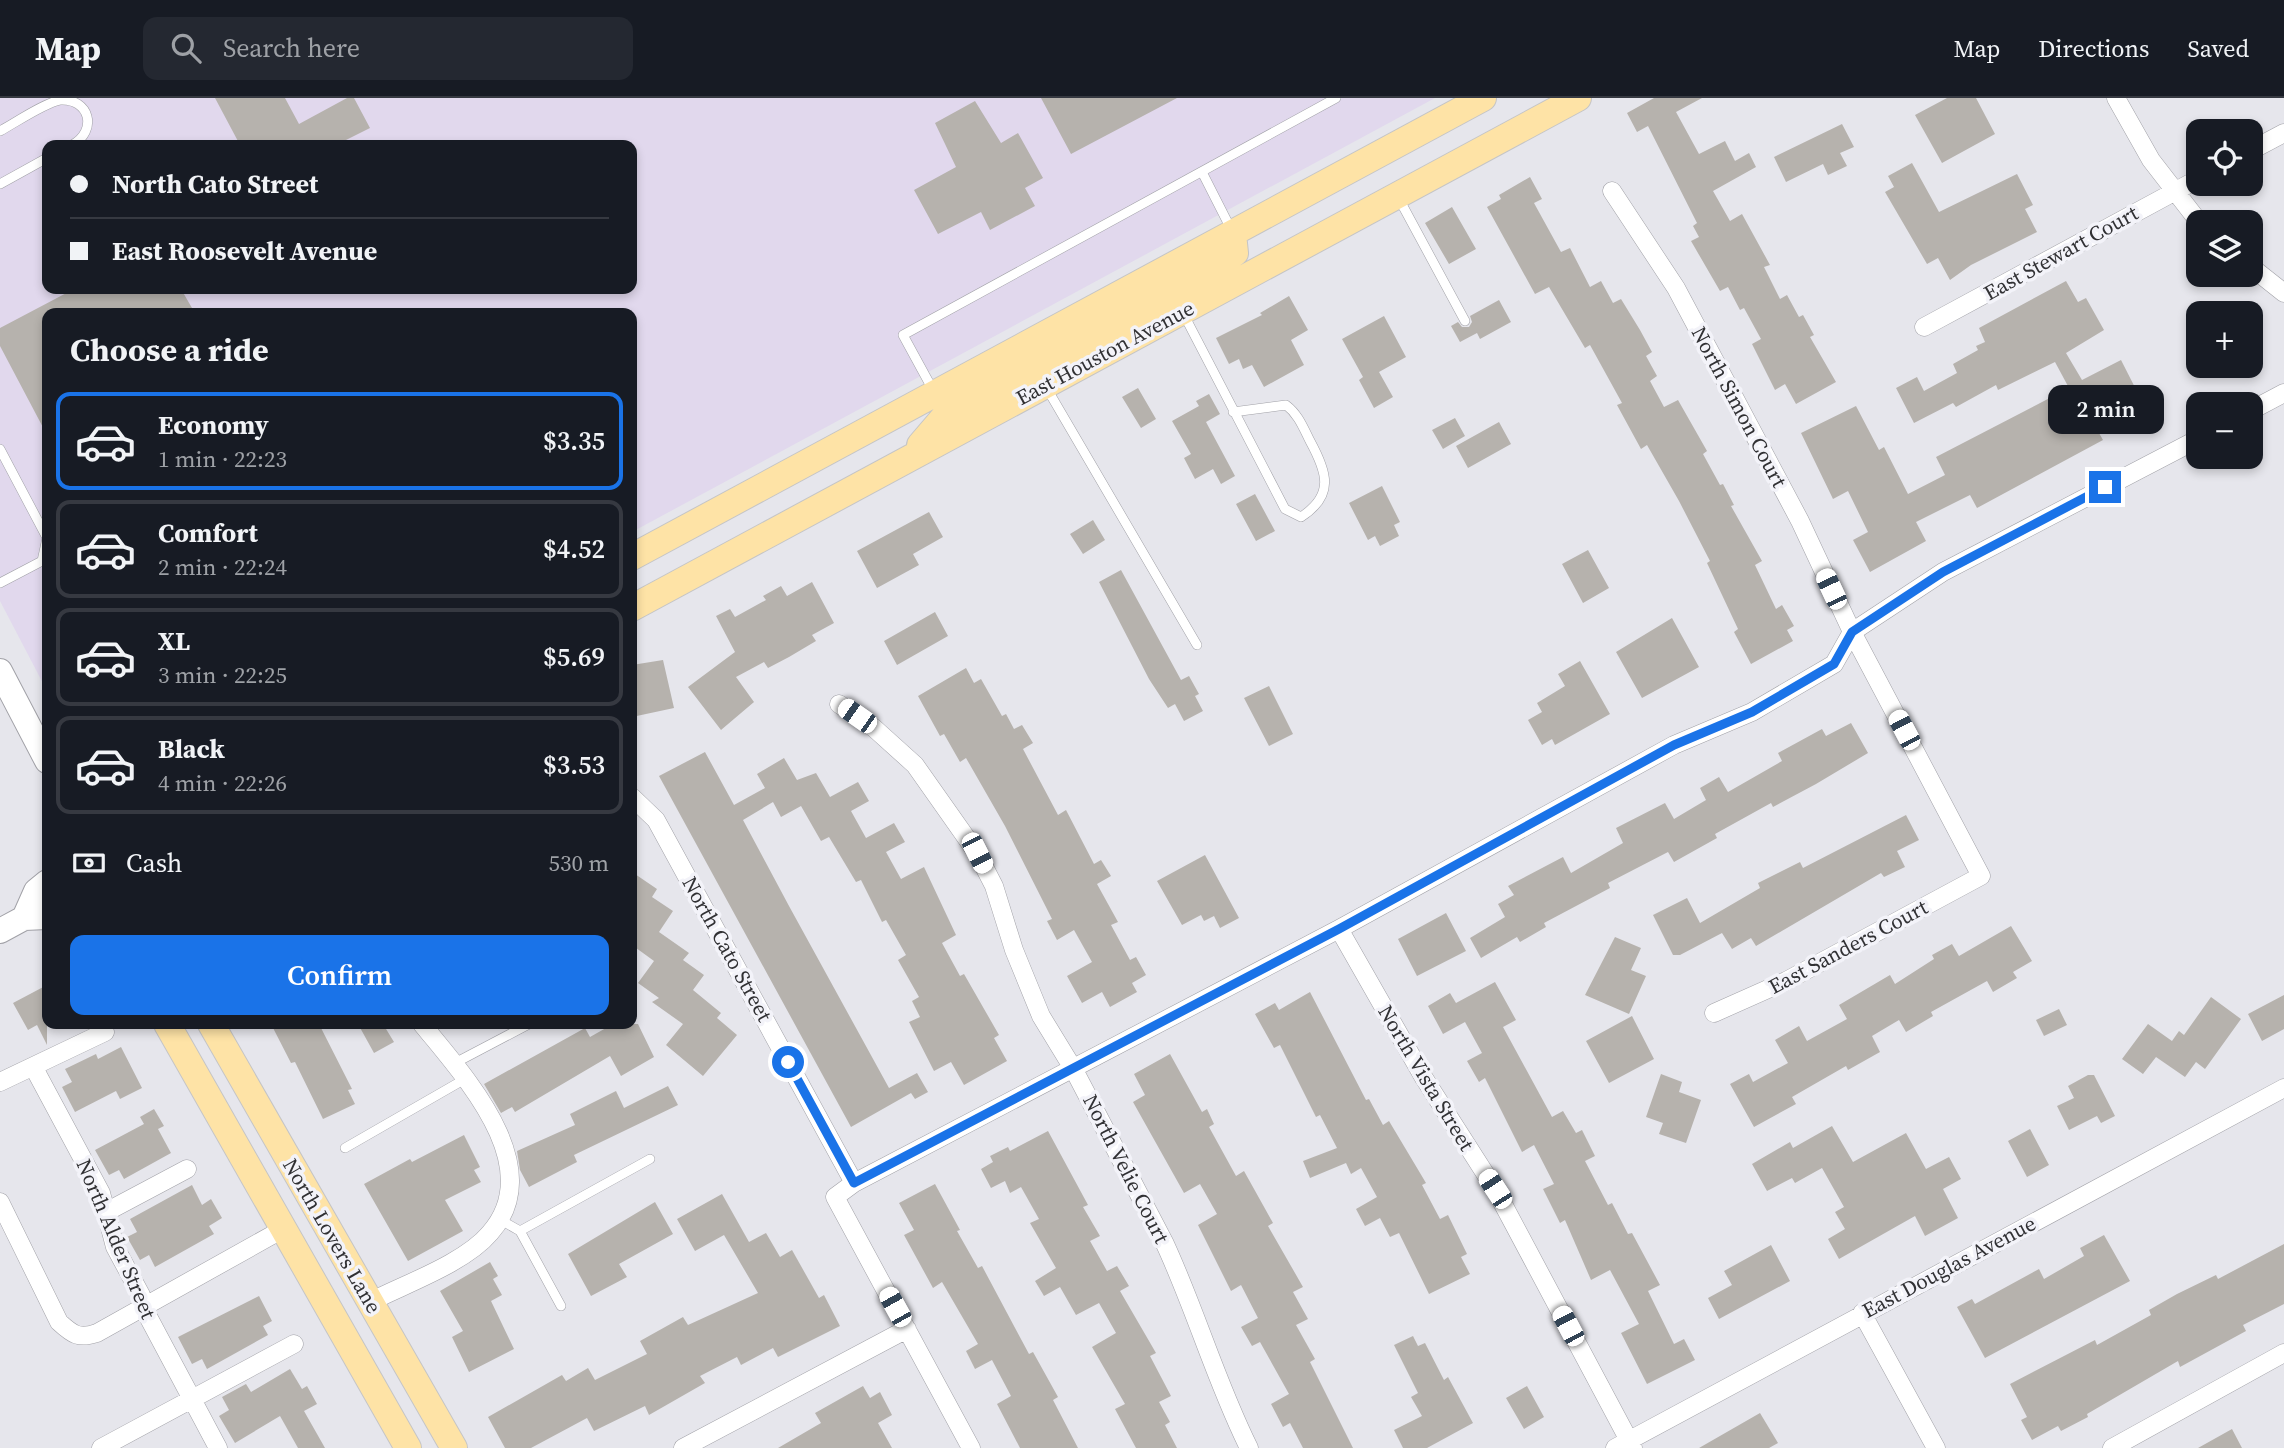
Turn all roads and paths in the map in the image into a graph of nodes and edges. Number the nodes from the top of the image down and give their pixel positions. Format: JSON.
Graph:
{"nodes":[{"id":1,"x":1336,"y":98,"type":"edge"},
{"id":2,"x":1483,"y":98,"type":"edge"},
{"id":3,"x":1578,"y":98,"type":"edge"},
{"id":4,"x":2116,"y":98,"type":"edge"},
{"id":5,"x":0,"y":131,"type":"edge"},
{"id":6,"x":2284,"y":133,"type":"edge"},
{"id":7,"x":81,"y":140,"type":"edge"},
{"id":8,"x":2263,"y":144,"type":"edge"},
{"id":9,"x":42,"y":161,"type":"edge"},
{"id":10,"x":1202,"y":172,"type":"junction"},
{"id":11,"x":0,"y":184,"type":"edge"},
{"id":12,"x":2186,"y":184,"type":"edge"},
{"id":13,"x":1612,"y":191,"type":"dead end"},
{"id":14,"x":2174,"y":191,"type":"junction"},
{"id":15,"x":1397,"y":195,"type":"junction"},
{"id":16,"x":2189,"y":210,"type":"edge"},
{"id":17,"x":1233,"y":234,"type":"junction"},
{"id":18,"x":2263,"y":276,"type":"edge"},
{"id":19,"x":2284,"y":293,"type":"edge"},
{"id":20,"x":1182,"y":311,"type":"junction"},
{"id":21,"x":1465,"y":321,"type":"dead end"},
{"id":22,"x":1924,"y":327,"type":"dead end"},
{"id":23,"x":1045,"y":385,"type":"junction"},
{"id":24,"x":2284,"y":393,"type":"edge"},
{"id":25,"x":936,"y":394,"type":"junction"},
{"id":26,"x":2263,"y":404,"type":"edge"},
{"id":27,"x":1233,"y":412,"type":"junction"},
{"id":28,"x":2186,"y":445,"type":"edge"},
{"id":29,"x":0,"y":449,"type":"edge"},
{"id":30,"x":909,"y":458,"type":"junction"},
{"id":31,"x":42,"y":529,"type":"edge"},
{"id":32,"x":637,"y":554,"type":"edge"},
{"id":33,"x":42,"y":561,"type":"edge"},
{"id":34,"x":0,"y":583,"type":"edge"},
{"id":35,"x":637,"y":605,"type":"edge"},
{"id":36,"x":1852,"y":632,"type":"junction"},
{"id":37,"x":1197,"y":645,"type":"dead end"},
{"id":38,"x":0,"y":671,"type":"edge"},
{"id":39,"x":839,"y":704,"type":"dead end"},
{"id":40,"x":42,"y":751,"type":"edge"},
{"id":41,"x":637,"y":802,"type":"edge"},
{"id":42,"x":1981,"y":876,"type":"joint"},
{"id":43,"x":42,"y":886,"type":"edge"},
{"id":44,"x":36,"y":917,"type":"edge"},
{"id":45,"x":1339,"y":929,"type":"junction"},
{"id":46,"x":0,"y":931,"type":"edge"},
{"id":47,"x":1714,"y":1013,"type":"dead end"},
{"id":48,"x":170,"y":1029,"type":"edge"},
{"id":49,"x":214,"y":1029,"type":"edge"},
{"id":50,"x":426,"y":1029,"type":"edge"},
{"id":51,"x":520,"y":1029,"type":"edge"},
{"id":52,"x":105,"y":1032,"type":"dead end"},
{"id":53,"x":453,"y":1064,"type":"junction"},
{"id":54,"x":34,"y":1068,"type":"junction"},
{"id":55,"x":1074,"y":1070,"type":"junction"},
{"id":56,"x":465,"y":1079,"type":"junction"},
{"id":57,"x":0,"y":1082,"type":"edge"},
{"id":58,"x":2284,"y":1088,"type":"edge"},
{"id":59,"x":345,"y":1149,"type":"dead end"},
{"id":60,"x":650,"y":1159,"type":"dead end"},
{"id":61,"x":187,"y":1169,"type":"dead end"},
{"id":62,"x":854,"y":1183,"type":"junction"},
{"id":63,"x":0,"y":1202,"type":"edge"},
{"id":64,"x":108,"y":1211,"type":"junction"},
{"id":65,"x":499,"y":1219,"type":"junction"},
{"id":66,"x":283,"y":1229,"type":"junction"},
{"id":67,"x":520,"y":1231,"type":"junction"},
{"id":68,"x":370,"y":1302,"type":"junction"},
{"id":69,"x":561,"y":1306,"type":"dead end"},
{"id":70,"x":144,"y":1309,"type":"junction"},
{"id":71,"x":1862,"y":1313,"type":"junction"},
{"id":72,"x":907,"y":1329,"type":"junction"},
{"id":73,"x":294,"y":1344,"type":"dead end"},
{"id":74,"x":2284,"y":1353,"type":"edge"},
{"id":75,"x":192,"y":1398,"type":"junction"},
{"id":76,"x":1625,"y":1445,"type":"edge"},
{"id":77,"x":101,"y":1448,"type":"edge"},
{"id":78,"x":218,"y":1448,"type":"edge"},
{"id":79,"x":408,"y":1448,"type":"edge"},
{"id":80,"x":454,"y":1448,"type":"edge"},
{"id":81,"x":683,"y":1448,"type":"edge"},
{"id":82,"x":971,"y":1448,"type":"edge"},
{"id":83,"x":1249,"y":1448,"type":"edge"},
{"id":84,"x":1936,"y":1448,"type":"edge"},
{"id":85,"x":2112,"y":1448,"type":"edge"}],
"edges":[{"from":1,"to":10,"type":"lane"},
{"from":2,"to":17,"type":"main road","name":"East Houston Avenue"},
{"from":3,"to":15,"type":"main road","name":"East Houston Avenue"},
{"from":4,"to":14,"type":"street"},
{"from":5,"to":7,"type":"lane"},
{"from":6,"to":8,"type":"street"},
{"from":9,"to":11,"type":"lane"},
{"from":10,"to":17,"type":"lane"},
{"from":10,"to":25,"type":"lane"},
{"from":12,"to":14,"type":"street","name":"East Stewart Court"},
{"from":13,"to":36,"type":"street","name":"North Simon Court"},
{"from":14,"to":16,"type":"street"},
{"from":14,"to":22,"type":"street","name":"East Stewart Court"},
{"from":15,"to":20,"type":"main road","name":"East Houston Avenue"},
{"from":15,"to":21,"type":"lane"},
{"from":17,"to":25,"type":"main road","name":"East Houston Avenue"},
{"from":17,"to":30,"type":"main road"},
{"from":18,"to":19,"type":"street"},
{"from":20,"to":23,"type":"main road","name":"East Houston Avenue"},
{"from":20,"to":27,"type":"lane"},
{"from":23,"to":30,"type":"main road","name":"East Houston Avenue"},
{"from":23,"to":37,"type":"lane"},
{"from":24,"to":26,"type":"street"},
{"from":25,"to":32,"type":"main road","name":"East Houston Avenue"},
{"from":27,"to":27,"type":"lane"},
{"from":28,"to":36,"type":"street"},
{"from":29,"to":31,"type":"lane"},
{"from":30,"to":35,"type":"main road","name":"East Houston Avenue"},
{"from":33,"to":34,"type":"lane"},
{"from":36,"to":42,"type":"street","name":"North Simon Court"},
{"from":36,"to":45,"type":"street"},
{"from":38,"to":40,"type":"main road"},
{"from":39,"to":55,"type":"street","name":"North Velie Court"},
{"from":41,"to":62,"type":"street","name":"North Cato Street"},
{"from":42,"to":47,"type":"street","name":"East Sanders Court"},
{"from":43,"to":44,"type":"main road"},
{"from":44,"to":46,"type":"main road"},
{"from":45,"to":55,"type":"street"},
{"from":45,"to":76,"type":"street","name":"North Vista Street"},
{"from":48,"to":66,"type":"main road","name":"North Lovers Lane"},
{"from":49,"to":68,"type":"main road","name":"North Lovers Lane"},
{"from":50,"to":53,"type":"street"},
{"from":51,"to":53,"type":"lane"},
{"from":52,"to":54,"type":"street"},
{"from":53,"to":56,"type":"street"},
{"from":54,"to":57,"type":"street"},
{"from":54,"to":64,"type":"street","name":"North Alder Street"},
{"from":55,"to":62,"type":"street"},
{"from":55,"to":83,"type":"street","name":"North Velie Court"},
{"from":56,"to":59,"type":"lane"},
{"from":56,"to":65,"type":"street"},
{"from":58,"to":71,"type":"street","name":"East Douglas Avenue"},
{"from":60,"to":67,"type":"lane"},
{"from":61,"to":64,"type":"street"},
{"from":62,"to":72,"type":"street"},
{"from":63,"to":70,"type":"street"},
{"from":64,"to":70,"type":"street","name":"North Alder Street"},
{"from":65,"to":67,"type":"lane"},
{"from":65,"to":68,"type":"street"},
{"from":66,"to":70,"type":"street"},
{"from":66,"to":79,"type":"main road","name":"North Lovers Lane"},
{"from":67,"to":69,"type":"lane"},
{"from":68,"to":80,"type":"main road","name":"North Lovers Lane"},
{"from":70,"to":75,"type":"street","name":"North Alder Street"},
{"from":71,"to":76,"type":"street","name":"East Douglas Avenue"},
{"from":71,"to":84,"type":"street"},
{"from":72,"to":81,"type":"street"},
{"from":72,"to":82,"type":"street"},
{"from":73,"to":75,"type":"street"},
{"from":74,"to":85,"type":"street"},
{"from":75,"to":77,"type":"street"},
{"from":75,"to":78,"type":"street","name":"North Alder Street"}]}
